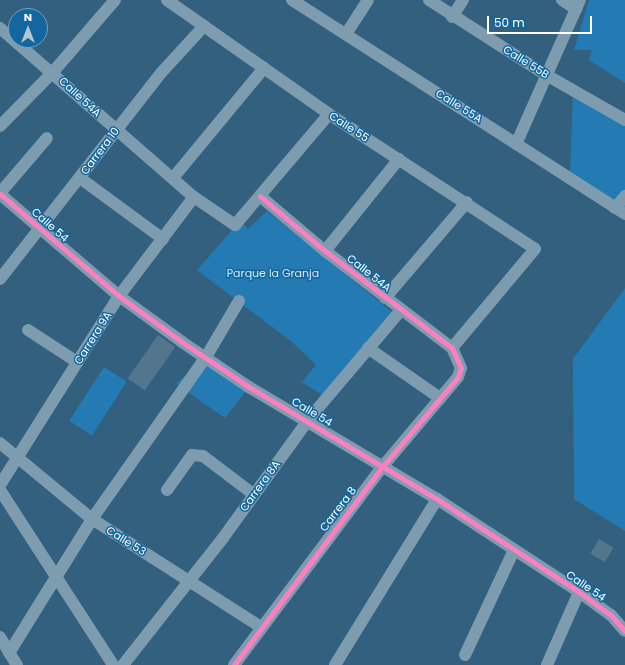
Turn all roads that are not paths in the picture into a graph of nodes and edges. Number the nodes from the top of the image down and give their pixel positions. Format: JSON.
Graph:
{"nodes":[{"id":1,"x":115,"y":0,"type":"edge"},
{"id":2,"x":167,"y":0,"type":"edge"},
{"id":3,"x":292,"y":0,"type":"edge"},
{"id":4,"x":368,"y":0,"type":"edge"},
{"id":5,"x":429,"y":0,"type":"edge"},
{"id":6,"x":463,"y":0,"type":"edge"},
{"id":7,"x":562,"y":0,"type":"edge"},
{"id":8,"x":578,"y":4,"type":"edge"},
{"id":9,"x":452,"y":17,"type":"junction"},
{"id":10,"x":204,"y":26,"type":"junction"},
{"id":11,"x":346,"y":34,"type":"junction"},
{"id":12,"x":3,"y":36,"type":"edge"},
{"id":13,"x":264,"y":68,"type":"junction"},
{"id":14,"x":53,"y":72,"type":"junction"},
{"id":15,"x":548,"y":76,"type":"junction"},
{"id":16,"x":329,"y":114,"type":"junction"},
{"id":17,"x":625,"y":120,"type":"edge"},
{"id":18,"x":0,"y":126,"type":"edge"},
{"id":19,"x":116,"y":130,"type":"junction"},
{"id":20,"x":47,"y":138,"type":"dead end"},
{"id":21,"x":517,"y":142,"type":"junction"},
{"id":22,"x":399,"y":159,"type":"junction"},
{"id":23,"x":80,"y":178,"type":"junction"},
{"id":24,"x":174,"y":178,"type":"junction"},
{"id":25,"x":0,"y":193,"type":"edge"},
{"id":26,"x":260,"y":196,"type":"junction"},
{"id":27,"x":625,"y":196,"type":"edge"},
{"id":28,"x":194,"y":197,"type":"junction"},
{"id":29,"x":467,"y":202,"type":"junction"},
{"id":30,"x":620,"y":211,"type":"edge"},
{"id":31,"x":40,"y":230,"type":"junction"},
{"id":32,"x":163,"y":239,"type":"junction"},
{"id":33,"x":325,"y":251,"type":"junction"},
{"id":34,"x":0,"y":279,"type":"edge"},
{"id":35,"x":119,"y":296,"type":"junction"},
{"id":36,"x":385,"y":298,"type":"junction"},
{"id":37,"x":238,"y":302,"type":"dead end"},
{"id":38,"x":401,"y":310,"type":"junction"},
{"id":39,"x":28,"y":330,"type":"dead end"},
{"id":40,"x":368,"y":348,"type":"junction"},
{"id":41,"x":452,"y":348,"type":"junction"},
{"id":42,"x":206,"y":357,"type":"junction"},
{"id":43,"x":77,"y":362,"type":"junction"},
{"id":44,"x":462,"y":368,"type":"joint"},
{"id":45,"x":440,"y":398,"type":"junction"},
{"id":46,"x":308,"y":420,"type":"junction"},
{"id":47,"x":0,"y":443,"type":"edge"},
{"id":48,"x":19,"y":455,"type":"junction"},
{"id":49,"x":383,"y":466,"type":"junction"},
{"id":50,"x":0,"y":485,"type":"edge"},
{"id":51,"x":0,"y":490,"type":"edge"},
{"id":52,"x":167,"y":490,"type":"dead end"},
{"id":53,"x":254,"y":494,"type":"junction"},
{"id":54,"x":437,"y":499,"type":"junction"},
{"id":55,"x":92,"y":519,"type":"junction"},
{"id":56,"x":514,"y":550,"type":"junction"},
{"id":57,"x":54,"y":578,"type":"junction"},
{"id":58,"x":189,"y":580,"type":"junction"},
{"id":59,"x":579,"y":592,"type":"junction"},
{"id":60,"x":261,"y":627,"type":"junction"},
{"id":61,"x":625,"y":631,"type":"edge"},
{"id":62,"x":0,"y":637,"type":"edge"},
{"id":63,"x":9,"y":653,"type":"junction"},
{"id":64,"x":465,"y":655,"type":"dead end"},
{"id":65,"x":17,"y":665,"type":"edge"},
{"id":66,"x":113,"y":665,"type":"edge"},
{"id":67,"x":123,"y":665,"type":"edge"},
{"id":68,"x":234,"y":665,"type":"edge"},
{"id":69,"x":335,"y":665,"type":"edge"},
{"id":70,"x":547,"y":665,"type":"edge"}],
"edges":[{"from":1,"to":14,"type":"street"},
{"from":2,"to":10,"type":"street","name":"Calle 55"},
{"from":3,"to":11,"type":"street","name":"Calle 55A"},
{"from":4,"to":11,"type":"street"},
{"from":5,"to":9,"type":"street","name":"Calle 55B"},
{"from":6,"to":9,"type":"street"},
{"from":7,"to":8,"type":"street"},
{"from":8,"to":15,"type":"street"},
{"from":9,"to":15,"type":"street","name":"Calle 55B"},
{"from":10,"to":13,"type":"street","name":"Calle 55"},
{"from":10,"to":19,"type":"street","name":"Carrera 10"},
{"from":11,"to":21,"type":"street","name":"Calle 55A"},
{"from":12,"to":14,"type":"street","name":"Calle 54A"},
{"from":13,"to":16,"type":"street","name":"Calle 55"},
{"from":13,"to":24,"type":"street"},
{"from":14,"to":18,"type":"street"},
{"from":14,"to":19,"type":"street","name":"Calle 54A"},
{"from":15,"to":17,"type":"street","name":"Calle 55B"},
{"from":15,"to":21,"type":"street"},
{"from":16,"to":22,"type":"street","name":"Calle 55"},
{"from":16,"to":26,"type":"street"},
{"from":19,"to":23,"type":"street","name":"Carrera 10"},
{"from":19,"to":24,"type":"street","name":"Calle 54A"},
{"from":20,"to":25,"type":"street"},
{"from":21,"to":30,"type":"street","name":"Calle 55A"},
{"from":22,"to":29,"type":"street","name":"Calle 55"},
{"from":22,"to":33,"type":"street"},
{"from":23,"to":31,"type":"street","name":"Carrera 10"},
{"from":23,"to":32,"type":"street"},
{"from":24,"to":28,"type":"street","name":"Calle 54A"},
{"from":25,"to":31,"type":"street","name":"Calle 54"},
{"from":26,"to":28,"type":"street","name":"Calle 54A"},
{"from":26,"to":33,"type":"street","name":"Calle 54A"},
{"from":27,"to":30,"type":"street"},
{"from":28,"to":32,"type":"street","name":"Carrera 9A"},
{"from":29,"to":36,"type":"street"},
{"from":29,"to":41,"type":"street","name":"Calle 55"},
{"from":31,"to":34,"type":"street","name":"Carrera 10"},
{"from":31,"to":35,"type":"street","name":"Calle 54"},
{"from":32,"to":35,"type":"street","name":"Carrera 9A"},
{"from":33,"to":36,"type":"street","name":"Calle 54A"},
{"from":35,"to":42,"type":"street","name":"Calle 54"},
{"from":35,"to":43,"type":"street","name":"Carrera 9A"},
{"from":36,"to":38,"type":"street","name":"Calle 54A"},
{"from":37,"to":42,"type":"street"},
{"from":38,"to":40,"type":"street","name":"Carrera 8A"},
{"from":38,"to":41,"type":"street","name":"Calle 54A"},
{"from":39,"to":43,"type":"street"},
{"from":40,"to":45,"type":"street"},
{"from":40,"to":46,"type":"street","name":"Carrera 8A"},
{"from":41,"to":44,"type":"street","name":"Calle 54A"},
{"from":42,"to":46,"type":"street","name":"Calle 54"},
{"from":42,"to":55,"type":"street"},
{"from":43,"to":48,"type":"street","name":"Carrera 9A"},
{"from":44,"to":45,"type":"street","name":"Carrera 8"},
{"from":45,"to":49,"type":"street","name":"Carrera 8"},
{"from":46,"to":49,"type":"street","name":"Calle 54"},
{"from":46,"to":53,"type":"street","name":"Carrera 8A"},
{"from":47,"to":48,"type":"street","name":"Calle 53"},
{"from":48,"to":50,"type":"street","name":"Carrera 9A"},
{"from":48,"to":55,"type":"street","name":"Calle 53"},
{"from":49,"to":54,"type":"street","name":"Calle 54"},
{"from":49,"to":60,"type":"street","name":"Carrera 8"},
{"from":51,"to":57,"type":"street"},
{"from":52,"to":53,"type":"street"},
{"from":53,"to":58,"type":"street","name":"Carrera 8A"},
{"from":54,"to":56,"type":"street","name":"Calle 54"},
{"from":54,"to":69,"type":"street"},
{"from":55,"to":57,"type":"street"},
{"from":55,"to":58,"type":"street","name":"Calle 53"},
{"from":56,"to":59,"type":"street","name":"Calle 54"},
{"from":56,"to":64,"type":"street"},
{"from":57,"to":63,"type":"street"},
{"from":57,"to":66,"type":"street"},
{"from":58,"to":60,"type":"street","name":"Calle 53"},
{"from":58,"to":67,"type":"street","name":"Carrera 8A"},
{"from":59,"to":61,"type":"street","name":"Calle 54"},
{"from":59,"to":70,"type":"street"},
{"from":60,"to":68,"type":"street","name":"Carrera 8"},
{"from":62,"to":63,"type":"street"},
{"from":63,"to":65,"type":"street"}]}
